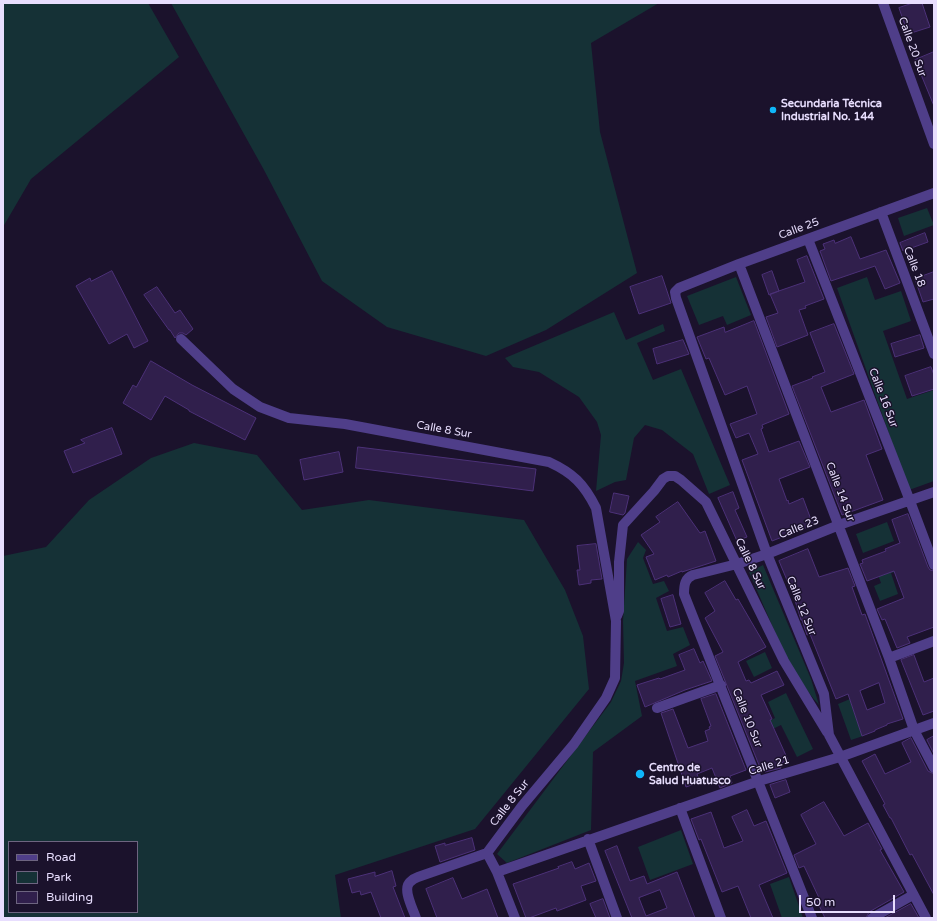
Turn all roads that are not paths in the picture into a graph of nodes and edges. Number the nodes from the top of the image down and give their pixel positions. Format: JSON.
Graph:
{"nodes":[{"id":1,"x":883,"y":3,"type":"edge"},
{"id":2,"x":934,"y":144,"type":"edge"},
{"id":3,"x":934,"y":193,"type":"edge"},
{"id":4,"x":881,"y":212,"type":"junction"},
{"id":5,"x":808,"y":239,"type":"junction"},
{"id":6,"x":739,"y":264,"type":"junction"},
{"id":7,"x":675,"y":292,"type":"joint"},
{"id":8,"x":181,"y":339,"type":"dead end"},
{"id":9,"x":934,"y":354,"type":"edge"},
{"id":10,"x":934,"y":492,"type":"edge"},
{"id":11,"x":910,"y":501,"type":"junction"},
{"id":12,"x":839,"y":525,"type":"junction"},
{"id":13,"x":767,"y":554,"type":"junction"},
{"id":14,"x":737,"y":564,"type":"junction"},
{"id":15,"x":934,"y":565,"type":"edge"},
{"id":16,"x":684,"y":594,"type":"joint"},
{"id":17,"x":616,"y":621,"type":"junction"},
{"id":18,"x":934,"y":641,"type":"edge"},
{"id":19,"x":889,"y":658,"type":"junction"},
{"id":20,"x":721,"y":685,"type":"junction"},
{"id":21,"x":657,"y":708,"type":"dead end"},
{"id":22,"x":934,"y":723,"type":"edge"},
{"id":23,"x":914,"y":730,"type":"junction"},
{"id":24,"x":829,"y":735,"type":"junction"},
{"id":25,"x":840,"y":757,"type":"junction"},
{"id":26,"x":934,"y":768,"type":"edge"},
{"id":27,"x":759,"y":781,"type":"junction"},
{"id":28,"x":680,"y":808,"type":"junction"},
{"id":29,"x":588,"y":839,"type":"junction"},
{"id":30,"x":487,"y":853,"type":"junction"},
{"id":31,"x":497,"y":872,"type":"junction"},
{"id":32,"x":914,"y":895,"type":"junction"},
{"id":33,"x":416,"y":918,"type":"edge"},
{"id":34,"x":515,"y":918,"type":"edge"},
{"id":35,"x":617,"y":918,"type":"edge"},
{"id":36,"x":721,"y":918,"type":"edge"},
{"id":37,"x":812,"y":918,"type":"edge"},
{"id":38,"x":872,"y":918,"type":"edge"},
{"id":39,"x":926,"y":918,"type":"edge"}],
"edges":[{"from":1,"to":2,"type":"street","name":"Calle 20 Sur"},
{"from":3,"to":4,"type":"street","name":"Calle 25"},
{"from":4,"to":5,"type":"street","name":"Calle 25"},
{"from":4,"to":9,"type":"street","name":"Calle 18"},
{"from":5,"to":6,"type":"street","name":"Calle 25"},
{"from":5,"to":11,"type":"street","name":"Calle 16 Sur"},
{"from":6,"to":7,"type":"street","name":"Calle 25"},
{"from":6,"to":12,"type":"street","name":"Calle 14 Sur"},
{"from":7,"to":13,"type":"street","name":"Calle 12 Sur"},
{"from":8,"to":17,"type":"street","name":"Calle 8 Sur"},
{"from":10,"to":11,"type":"street","name":"Calle 23"},
{"from":11,"to":12,"type":"street","name":"Calle 23"},
{"from":11,"to":15,"type":"street","name":"Calle 16 Sur"},
{"from":12,"to":13,"type":"street","name":"Calle 23"},
{"from":12,"to":19,"type":"street","name":"Calle 14 Sur"},
{"from":13,"to":14,"type":"street","name":"Calle 23"},
{"from":13,"to":24,"type":"street","name":"Calle 12 Sur"},
{"from":14,"to":16,"type":"street","name":"Calle 23"},
{"from":14,"to":17,"type":"street","name":"Calle 8 Sur"},
{"from":14,"to":24,"type":"street","name":"Calle 8 Sur"},
{"from":16,"to":20,"type":"street","name":"Calle 10 Sur"},
{"from":17,"to":30,"type":"street","name":"Calle 8 Sur"},
{"from":18,"to":19,"type":"street"},
{"from":19,"to":23,"type":"street","name":"Calle 14 Sur"},
{"from":20,"to":21,"type":"street"},
{"from":20,"to":27,"type":"street","name":"Calle 10 Sur"},
{"from":22,"to":23,"type":"street","name":"Calle 21"},
{"from":23,"to":25,"type":"street","name":"Calle 21"},
{"from":23,"to":26,"type":"street","name":"Calle 14 Sur"},
{"from":24,"to":25,"type":"street","name":"Calle 12 Sur"},
{"from":25,"to":27,"type":"street","name":"Calle 21"},
{"from":25,"to":32,"type":"street","name":"Calle 12 Sur"},
{"from":27,"to":28,"type":"street","name":"Calle 21"},
{"from":27,"to":37,"type":"street","name":"Calle 10 Sur"},
{"from":28,"to":29,"type":"street","name":"Calle 21"},
{"from":28,"to":36,"type":"street"},
{"from":29,"to":31,"type":"street","name":"Calle 21"},
{"from":29,"to":35,"type":"street"},
{"from":30,"to":31,"type":"street"},
{"from":30,"to":33,"type":"street"},
{"from":31,"to":34,"type":"street"},
{"from":32,"to":38,"type":"street"},
{"from":32,"to":39,"type":"street","name":"Calle 12 Sur"}]}
